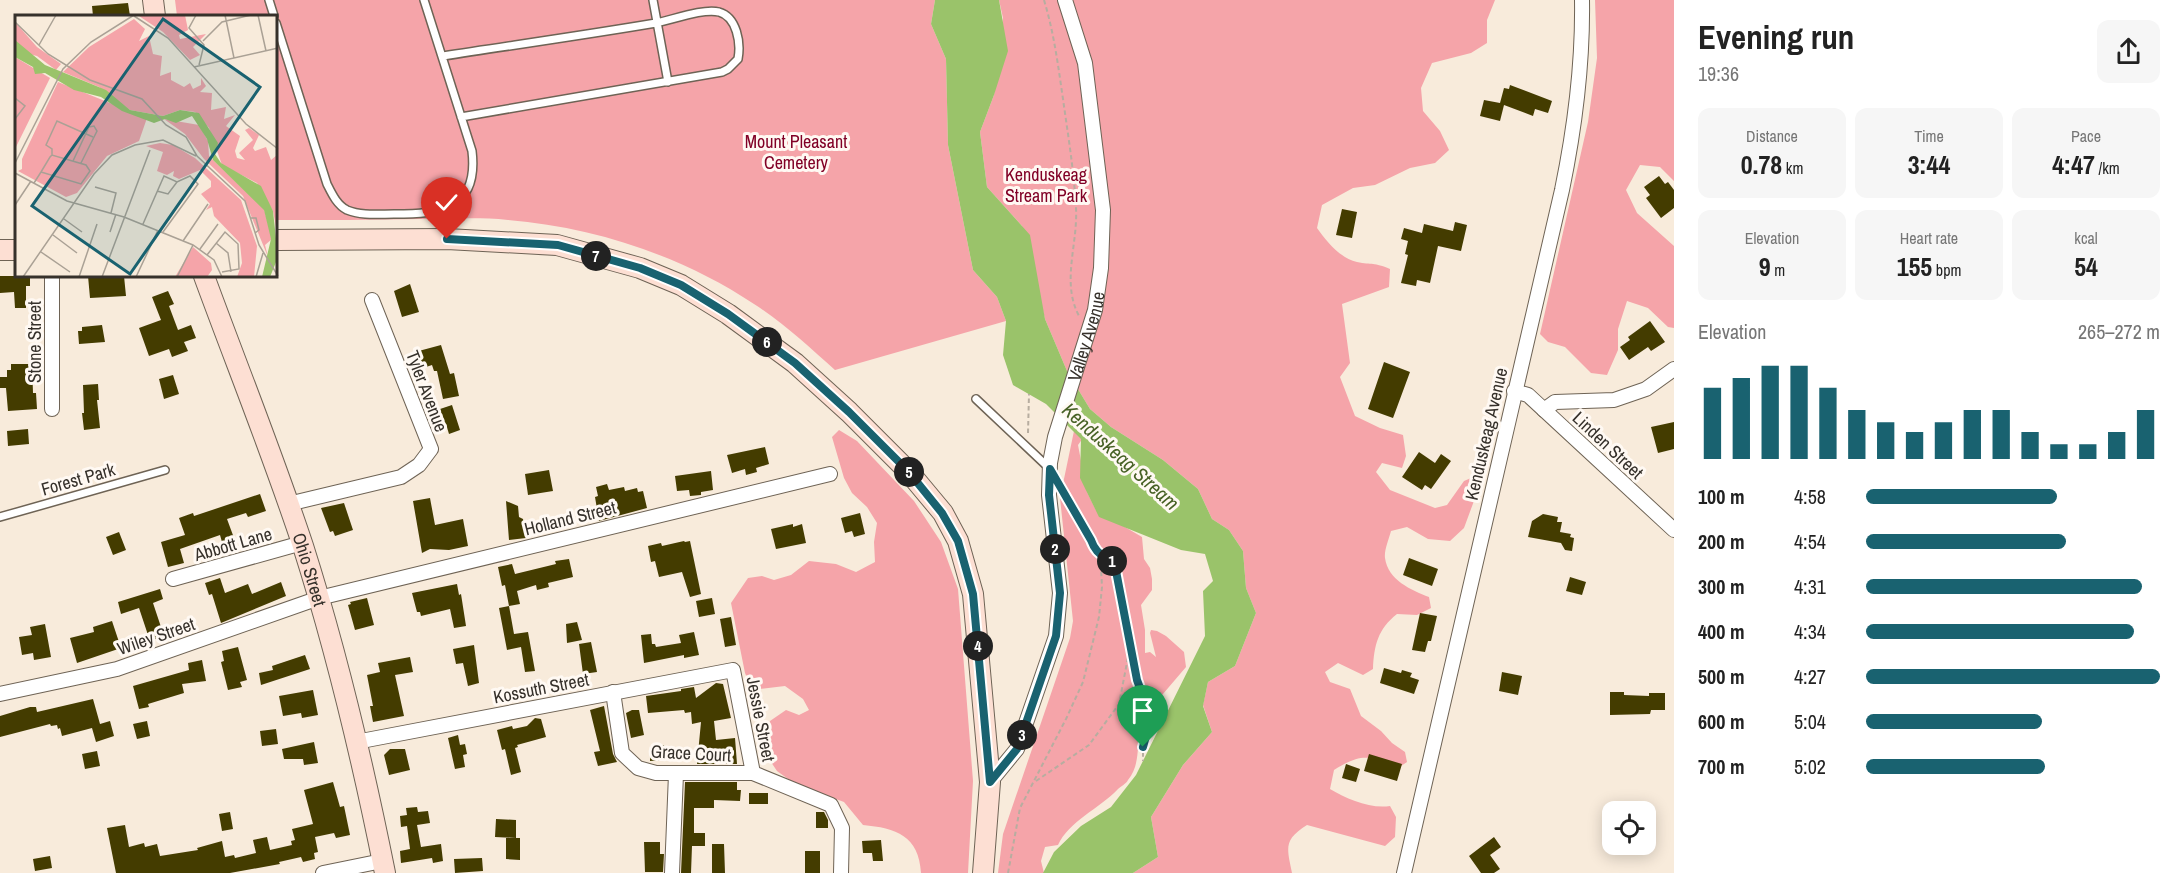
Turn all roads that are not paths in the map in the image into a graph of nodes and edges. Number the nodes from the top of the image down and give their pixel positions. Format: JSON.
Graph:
{"nodes":[{"id":1,"x":153,"y":0,"type":"edge"},
{"id":2,"x":268,"y":0,"type":"edge"},
{"id":3,"x":424,"y":0,"type":"edge"},
{"id":4,"x":652,"y":0,"type":"edge"},
{"id":5,"x":1065,"y":0,"type":"edge"},
{"id":6,"x":1582,"y":0,"type":"edge"},
{"id":7,"x":155,"y":15,"type":"edge"},
{"id":8,"x":274,"y":15,"type":"edge"},
{"id":9,"x":657,"y":22,"type":"junction"},
{"id":10,"x":278,"y":29,"type":"edge"},
{"id":11,"x":443,"y":56,"type":"junction"},
{"id":12,"x":668,"y":82,"type":"junction"},
{"id":13,"x":461,"y":117,"type":"junction"},
{"id":14,"x":278,"y":240,"type":"edge"},
{"id":15,"x":52,"y":278,"type":"edge"},
{"id":16,"x":205,"y":278,"type":"edge"},
{"id":17,"x":372,"y":300,"type":"dead end"},
{"id":18,"x":1674,"y":369,"type":"edge"},
{"id":19,"x":1514,"y":391,"type":"junction"},
{"id":20,"x":976,"y":399,"type":"dead end"},
{"id":21,"x":52,"y":409,"type":"dead end"},
{"id":22,"x":1544,"y":410,"type":"junction"},
{"id":23,"x":1050,"y":469,"type":"junction"},
{"id":24,"x":165,"y":470,"type":"dead end"},
{"id":25,"x":830,"y":474,"type":"dead end"},
{"id":26,"x":288,"y":504,"type":"junction"},
{"id":27,"x":0,"y":517,"type":"edge"},
{"id":28,"x":1674,"y":530,"type":"edge"},
{"id":29,"x":302,"y":543,"type":"junction"},
{"id":30,"x":173,"y":579,"type":"dead end"},
{"id":31,"x":319,"y":598,"type":"junction"},
{"id":32,"x":733,"y":670,"type":"joint"},
{"id":33,"x":613,"y":692,"type":"junction"},
{"id":34,"x":0,"y":694,"type":"edge"},
{"id":35,"x":356,"y":741,"type":"junction"},
{"id":36,"x":753,"y":773,"type":"junction"},
{"id":37,"x":676,"y":774,"type":"junction"},
{"id":38,"x":990,"y":782,"type":"junction"},
{"id":39,"x":384,"y":867,"type":"edge"},
{"id":40,"x":323,"y":873,"type":"edge"},
{"id":41,"x":672,"y":873,"type":"edge"},
{"id":42,"x":841,"y":873,"type":"edge"},
{"id":43,"x":983,"y":873,"type":"edge"},
{"id":44,"x":1404,"y":873,"type":"edge"}],
"edges":[{"from":1,"to":7,"type":"street"},
{"from":2,"to":8,"type":"lane"},
{"from":3,"to":11,"type":"lane"},
{"from":4,"to":9,"type":"lane"},
{"from":5,"to":23,"type":"street","name":"Valley Avenue"},
{"from":6,"to":19,"type":"street","name":"Kenduskeag Avenue"},
{"from":9,"to":11,"type":"lane"},
{"from":9,"to":12,"type":"lane"},
{"from":9,"to":12,"type":"lane"},
{"from":10,"to":13,"type":"lane"},
{"from":11,"to":13,"type":"lane"},
{"from":12,"to":13,"type":"lane"},
{"from":14,"to":38,"type":"street"},
{"from":15,"to":21,"type":"street","name":"Stone Street"},
{"from":16,"to":26,"type":"street","name":"Ohio Street"},
{"from":17,"to":26,"type":"street","name":"Tyler Avenue"},
{"from":18,"to":22,"type":"street"},
{"from":19,"to":22,"type":"street","name":"Linden Street"},
{"from":19,"to":44,"type":"street","name":"Kenduskeag Avenue"},
{"from":20,"to":23,"type":"lane"},
{"from":22,"to":28,"type":"street","name":"Linden Street"},
{"from":23,"to":38,"type":"street","name":"Valley Avenue"},
{"from":24,"to":27,"type":"lane","name":"Forest Park"},
{"from":25,"to":31,"type":"street","name":"Holland Street"},
{"from":26,"to":29,"type":"street","name":"Ohio Street"},
{"from":29,"to":30,"type":"street","name":"Abbott Lane"},
{"from":29,"to":31,"type":"street","name":"Ohio Street"},
{"from":31,"to":34,"type":"street","name":"Wiley Street"},
{"from":31,"to":35,"type":"street","name":"Ohio Street"},
{"from":32,"to":33,"type":"street","name":"Kossuth Street"},
{"from":32,"to":36,"type":"street","name":"Jessie Street"},
{"from":33,"to":35,"type":"street","name":"Kossuth Street"},
{"from":33,"to":37,"type":"street","name":"Grace Court"},
{"from":35,"to":39,"type":"street","name":"Ohio Street"},
{"from":36,"to":37,"type":"street","name":"Grace Court"},
{"from":36,"to":42,"type":"street","name":"Jessie Street"},
{"from":37,"to":41,"type":"street"},
{"from":38,"to":43,"type":"street"},
{"from":39,"to":40,"type":"street"}]}
